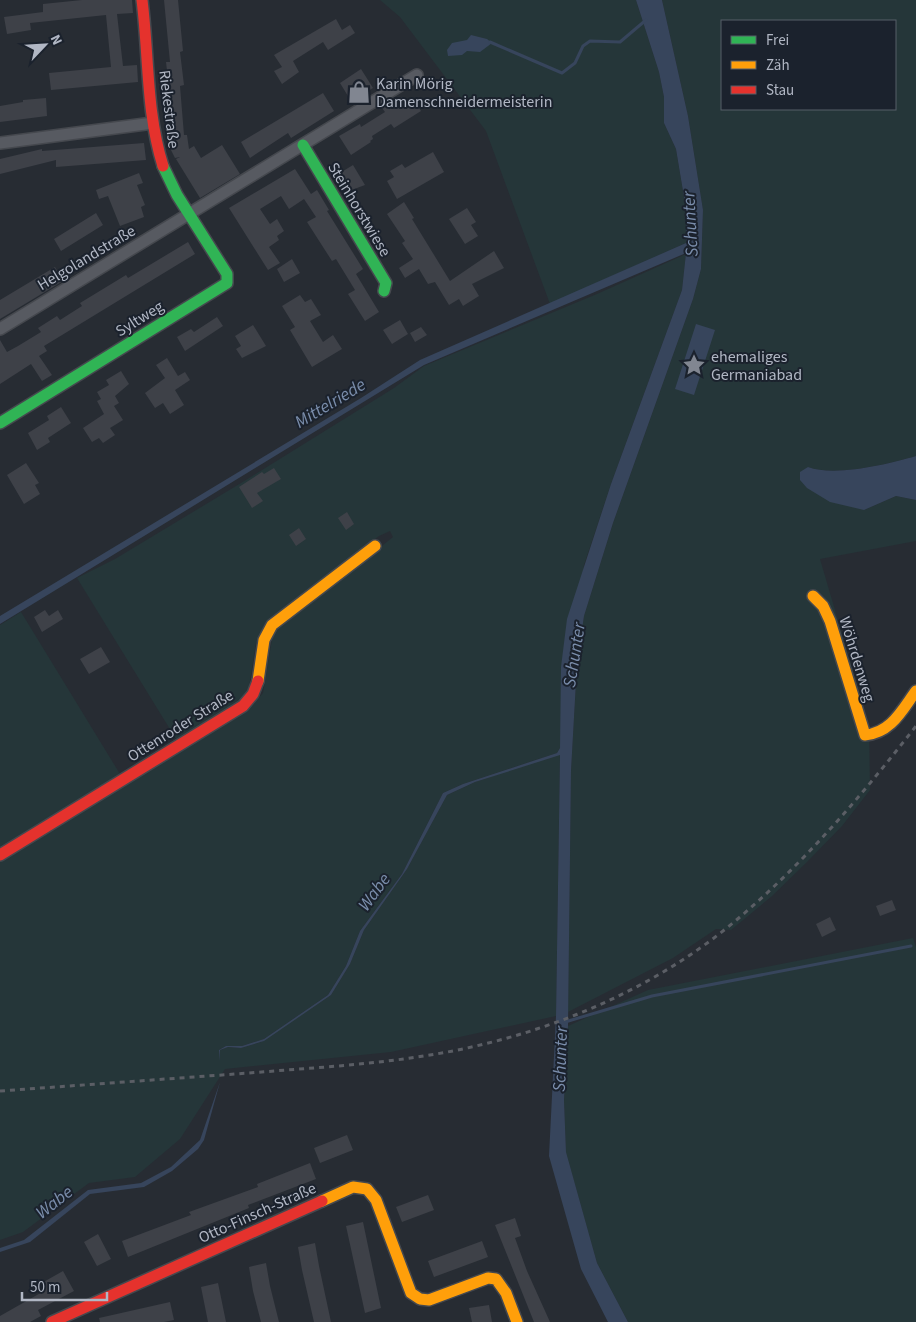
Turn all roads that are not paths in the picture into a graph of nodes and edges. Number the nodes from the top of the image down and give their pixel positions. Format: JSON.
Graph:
{"nodes":[{"id":1,"x":142,"y":0,"type":"edge"},
{"id":2,"x":416,"y":75,"type":"dead end"},
{"id":3,"x":153,"y":123,"type":"junction"},
{"id":4,"x":0,"y":143,"type":"edge"},
{"id":5,"x":303,"y":145,"type":"junction"},
{"id":6,"x":189,"y":214,"type":"junction"},
{"id":7,"x":384,"y":291,"type":"dead end"},
{"id":8,"x":0,"y":329,"type":"edge"},
{"id":9,"x":0,"y":423,"type":"edge"},
{"id":10,"x":375,"y":546,"type":"dead end"},
{"id":11,"x":813,"y":596,"type":"dead end"},
{"id":12,"x":916,"y":691,"type":"edge"},
{"id":13,"x":0,"y":854,"type":"edge"},
{"id":14,"x":52,"y":1322,"type":"edge"},
{"id":15,"x":518,"y":1322,"type":"edge"}],
"edges":[{"from":1,"to":3,"type":"street","name":"Riekestraße"},
{"from":2,"to":5,"type":"street"},
{"from":3,"to":4,"type":"street"},
{"from":3,"to":6,"type":"street","name":"Riekestraße"},
{"from":5,"to":6,"type":"street"},
{"from":5,"to":7,"type":"street","name":"Steinhorstwiese"},
{"from":6,"to":8,"type":"street","name":"Helgolandstraße"},
{"from":6,"to":9,"type":"street","name":"Syltweg"},
{"from":10,"to":13,"type":"street","name":"Ottenroder Straße"},
{"from":11,"to":12,"type":"street","name":"Wöhrdenweg"},
{"from":14,"to":15,"type":"street","name":"Otto-Finsch-Straße"}]}
